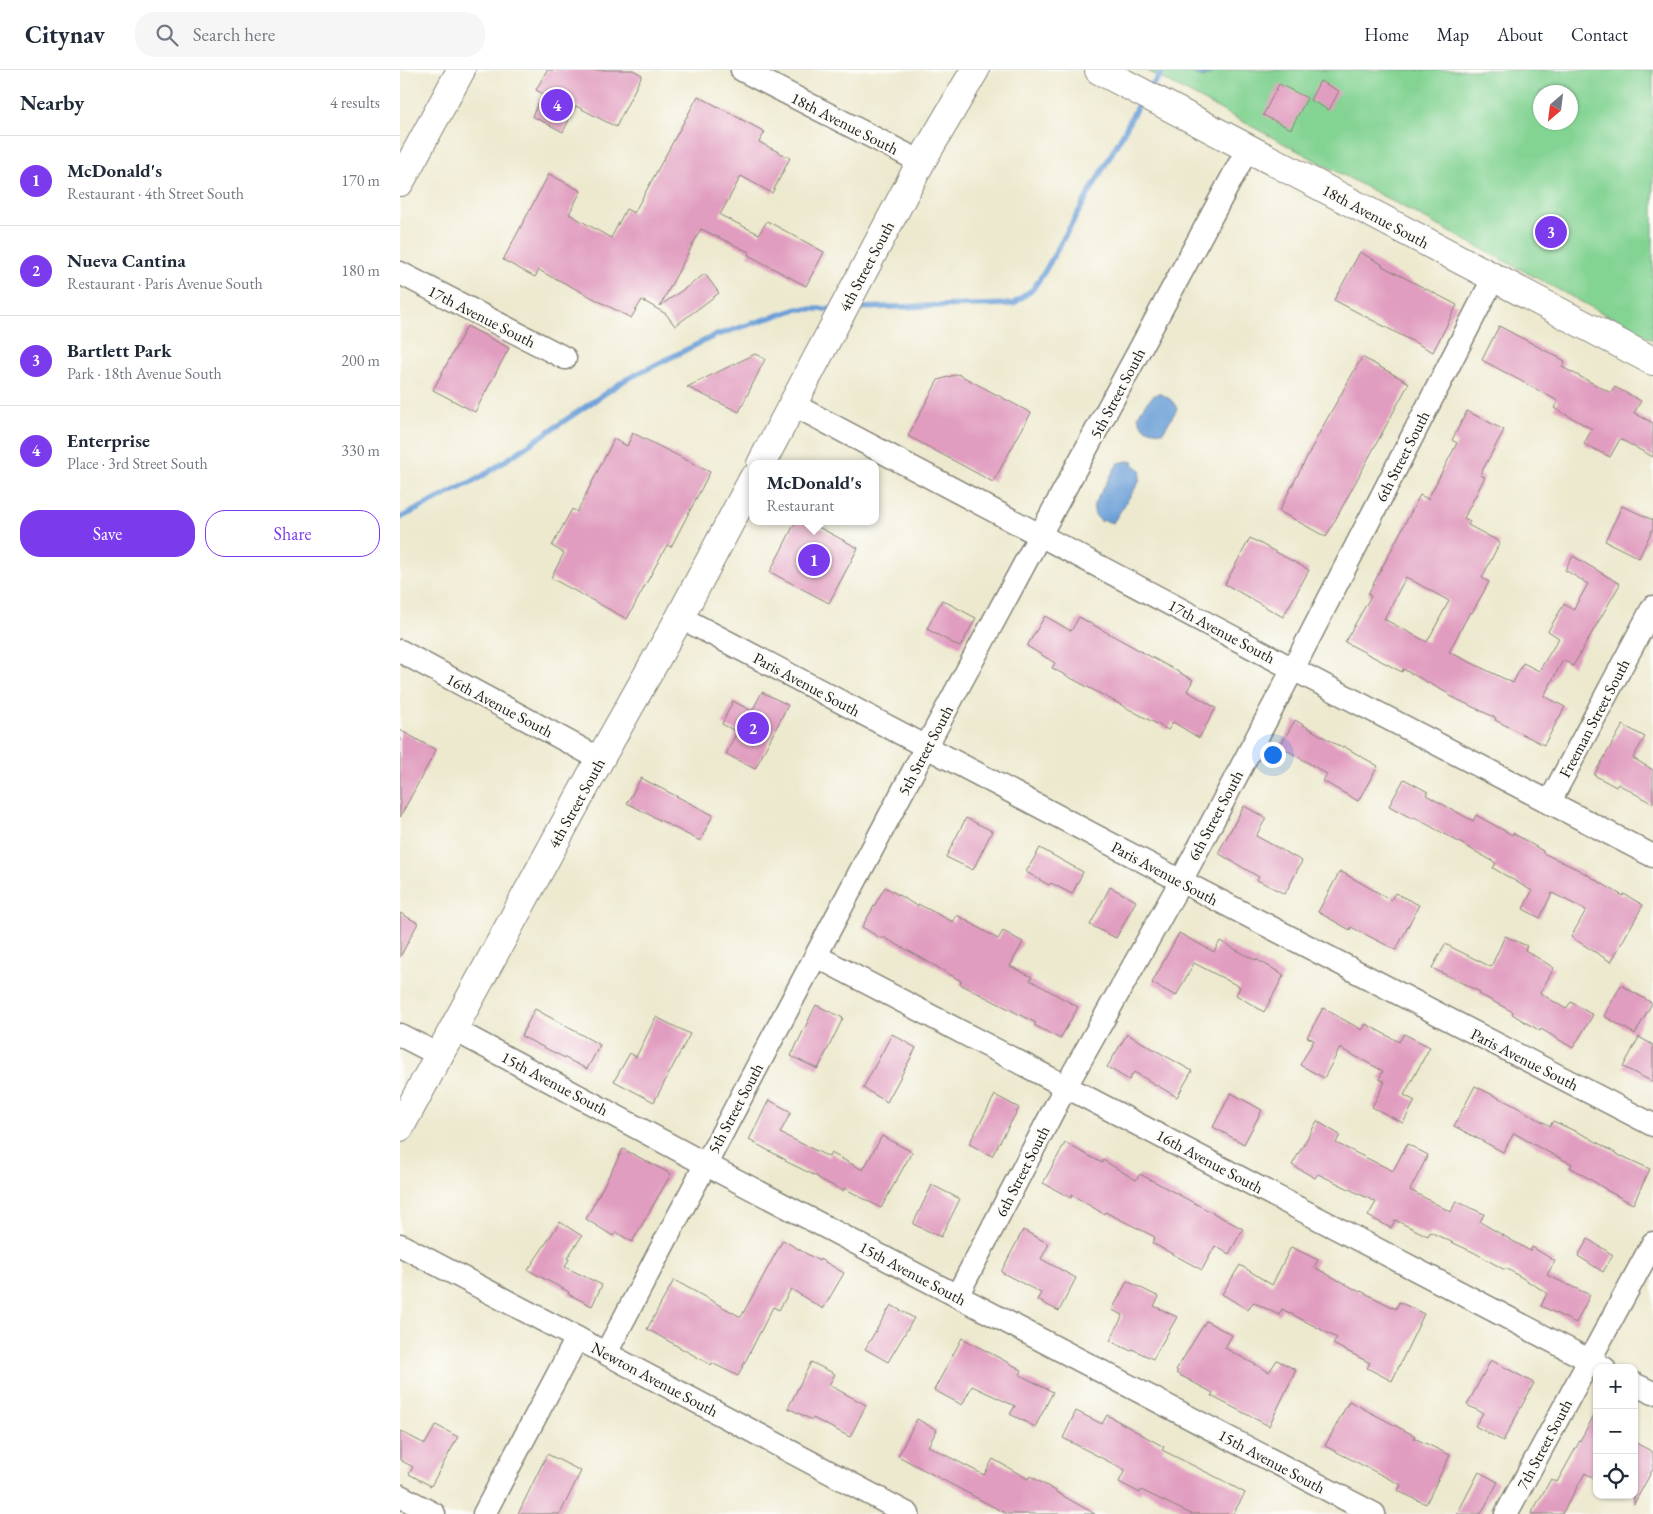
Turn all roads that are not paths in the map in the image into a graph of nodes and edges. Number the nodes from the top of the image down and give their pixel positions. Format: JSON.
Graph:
{"nodes":[{"id":1,"x":460,"y":70,"type":"edge"},
{"id":2,"x":742,"y":70,"type":"edge"},
{"id":3,"x":975,"y":70,"type":"edge"},
{"id":4,"x":1105,"y":73,"type":"edge"},
{"id":5,"x":1248,"y":148,"type":"junction"},
{"id":6,"x":921,"y":162,"type":"junction"},
{"id":7,"x":400,"y":182,"type":"edge"},
{"id":8,"x":400,"y":273,"type":"edge"},
{"id":9,"x":1494,"y":278,"type":"junction"},
{"id":10,"x":565,"y":358,"type":"dead end"},
{"id":11,"x":1653,"y":361,"type":"edge"},
{"id":12,"x":792,"y":404,"type":"junction"},
{"id":13,"x":763,"y":460,"type":"edge"},
{"id":14,"x":749,"y":487,"type":"edge"},
{"id":15,"x":1041,"y":535,"type":"junction"},
{"id":16,"x":1653,"y":607,"type":"edge"},
{"id":17,"x":680,"y":617,"type":"junction"},
{"id":18,"x":400,"y":652,"type":"edge"},
{"id":19,"x":1293,"y":668,"type":"junction"},
{"id":20,"x":926,"y":747,"type":"junction"},
{"id":21,"x":600,"y":760,"type":"junction"},
{"id":22,"x":1550,"y":803,"type":"junction"},
{"id":23,"x":1653,"y":856,"type":"edge"},
{"id":24,"x":1181,"y":881,"type":"junction"},
{"id":25,"x":816,"y":956,"type":"junction"},
{"id":26,"x":453,"y":1029,"type":"junction"},
{"id":27,"x":400,"y":1035,"type":"edge"},
{"id":28,"x":439,"y":1055,"type":"junction"},
{"id":29,"x":1066,"y":1086,"type":"junction"},
{"id":30,"x":1653,"y":1125,"type":"edge"},
{"id":31,"x":400,"y":1128,"type":"edge"},
{"id":32,"x":705,"y":1164,"type":"junction"},
{"id":33,"x":1653,"y":1243,"type":"edge"},
{"id":34,"x":400,"y":1246,"type":"edge"},
{"id":35,"x":957,"y":1296,"type":"junction"},
{"id":36,"x":577,"y":1338,"type":"junction"},
{"id":37,"x":606,"y":1353,"type":"junction"},
{"id":38,"x":1597,"y":1364,"type":"edge"},
{"id":39,"x":1593,"y":1371,"type":"edge"},
{"id":40,"x":1638,"y":1386,"type":"edge"},
{"id":41,"x":1653,"y":1393,"type":"edge"},
{"id":42,"x":400,"y":1496,"type":"edge"},
{"id":43,"x":434,"y":1514,"type":"edge"},
{"id":44,"x":484,"y":1514,"type":"edge"},
{"id":45,"x":908,"y":1514,"type":"edge"},
{"id":46,"x":1374,"y":1514,"type":"edge"},
{"id":47,"x":1506,"y":1514,"type":"edge"}],
"edges":[{"from":1,"to":7,"type":"main road"},
{"from":2,"to":6,"type":"street","name":"18th Avenue South"},
{"from":3,"to":6,"type":"main road","name":"4th Street South"},
{"from":4,"to":5,"type":"main road","name":"18th Avenue South"},
{"from":5,"to":9,"type":"main road","name":"18th Avenue South"},
{"from":5,"to":15,"type":"street","name":"5th Street South"},
{"from":6,"to":12,"type":"main road","name":"4th Street South"},
{"from":8,"to":10,"type":"street","name":"17th Avenue South"},
{"from":9,"to":11,"type":"main road","name":"18th Avenue South"},
{"from":9,"to":19,"type":"street","name":"6th Street South"},
{"from":12,"to":13,"type":"main road","name":"4th Street South"},
{"from":12,"to":15,"type":"street","name":"17th Avenue South"},
{"from":14,"to":17,"type":"main road","name":"4th Street South"},
{"from":15,"to":19,"type":"street","name":"17th Avenue South"},
{"from":15,"to":20,"type":"street","name":"5th Street South"},
{"from":16,"to":22,"type":"street","name":"Freeman Street South"},
{"from":17,"to":20,"type":"street","name":"Paris Avenue South"},
{"from":17,"to":21,"type":"main road","name":"4th Street South"},
{"from":18,"to":21,"type":"street","name":"16th Avenue South"},
{"from":19,"to":22,"type":"street","name":"17th Avenue South"},
{"from":19,"to":24,"type":"street","name":"6th Street South"},
{"from":20,"to":24,"type":"street","name":"Paris Avenue South"},
{"from":20,"to":25,"type":"street","name":"5th Street South"},
{"from":21,"to":26,"type":"main road","name":"4th Street South"},
{"from":22,"to":23,"type":"street","name":"17th Avenue South"},
{"from":24,"to":29,"type":"street","name":"6th Street South"},
{"from":24,"to":30,"type":"street","name":"Paris Avenue South"},
{"from":25,"to":29,"type":"street","name":"16th Avenue South"},
{"from":25,"to":32,"type":"street","name":"5th Street South"},
{"from":26,"to":28,"type":"main road","name":"4th Street South"},
{"from":26,"to":32,"type":"street","name":"15th Avenue South"},
{"from":27,"to":28,"type":"street"},
{"from":28,"to":31,"type":"main road","name":"4th Street South"},
{"from":29,"to":35,"type":"street","name":"6th Street South"},
{"from":29,"to":38,"type":"street","name":"16th Avenue South"},
{"from":32,"to":35,"type":"street","name":"15th Avenue South"},
{"from":32,"to":37,"type":"street","name":"5th Street South"},
{"from":33,"to":38,"type":"street","name":"7th Street South"},
{"from":34,"to":36,"type":"street","name":"Newton Avenue South"},
{"from":35,"to":46,"type":"street","name":"15th Avenue South"},
{"from":36,"to":37,"type":"street","name":"Newton Avenue South"},
{"from":36,"to":44,"type":"street"},
{"from":37,"to":45,"type":"street","name":"Newton Avenue South"},
{"from":39,"to":47,"type":"street","name":"7th Street South"},
{"from":40,"to":41,"type":"street"},
{"from":42,"to":43,"type":"street"}]}
